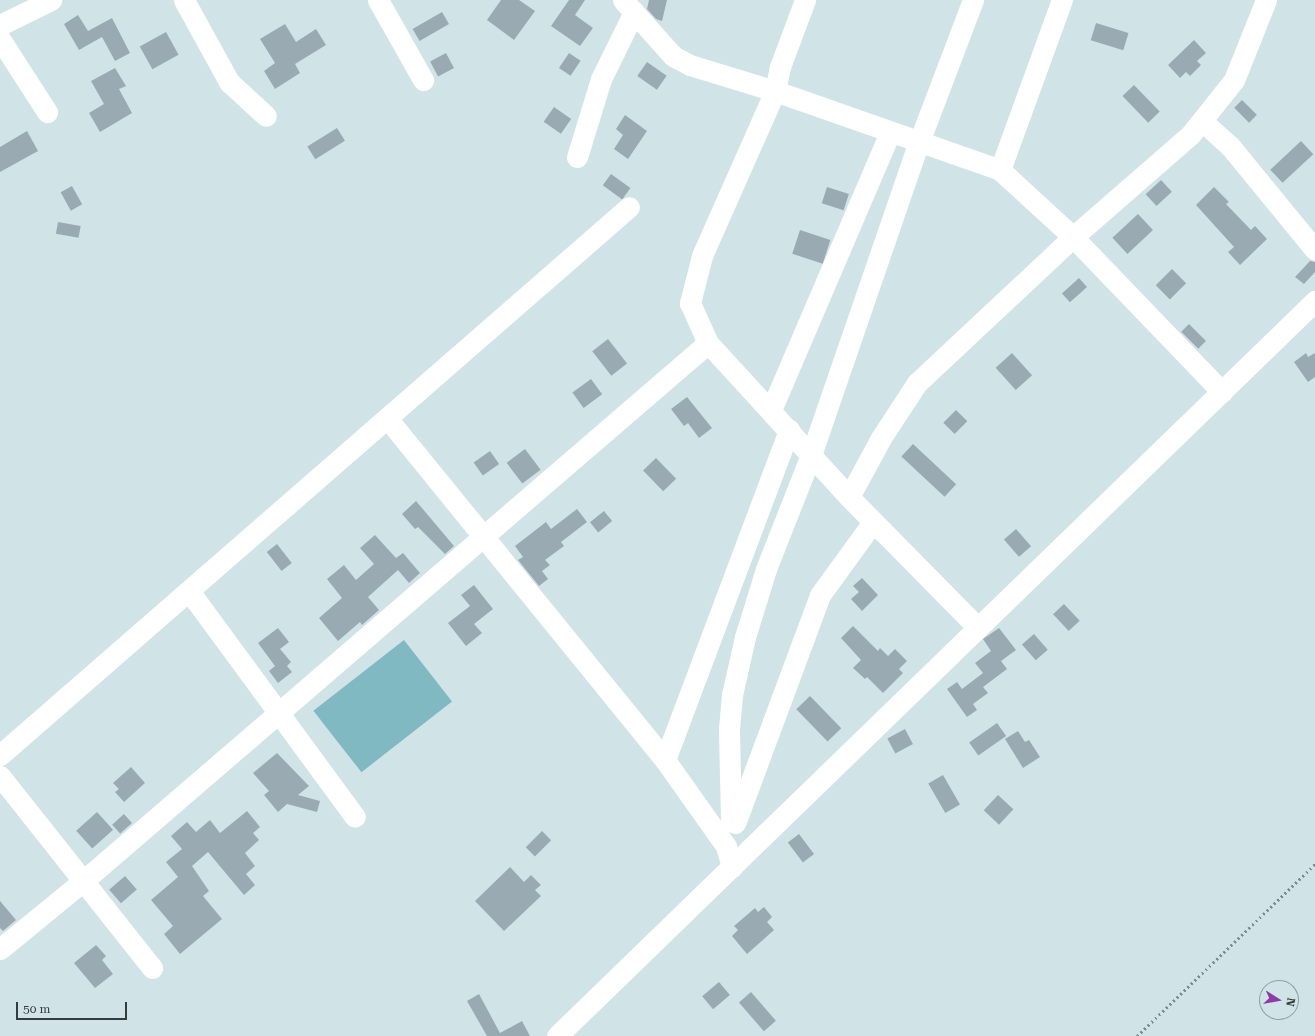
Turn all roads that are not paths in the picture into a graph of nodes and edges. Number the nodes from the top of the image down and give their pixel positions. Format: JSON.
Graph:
{"nodes":[{"id":1,"x":51,"y":0,"type":"edge"},
{"id":2,"x":184,"y":0,"type":"edge"},
{"id":3,"x":378,"y":0,"type":"edge"},
{"id":4,"x":805,"y":0,"type":"edge"},
{"id":5,"x":973,"y":0,"type":"edge"},
{"id":6,"x":1062,"y":0,"type":"edge"},
{"id":7,"x":1266,"y":0,"type":"edge"},
{"id":8,"x":628,"y":6,"type":"edge"},
{"id":9,"x":0,"y":25,"type":"edge"},
{"id":10,"x":0,"y":39,"type":"edge"},
{"id":11,"x":423,"y":80,"type":"dead end"},
{"id":12,"x":775,"y":90,"type":"junction"},
{"id":13,"x":47,"y":112,"type":"dead end"},
{"id":14,"x":266,"y":116,"type":"dead end"},
{"id":15,"x":1202,"y":121,"type":"junction"},
{"id":16,"x":890,"y":132,"type":"junction"},
{"id":17,"x":919,"y":142,"type":"junction"},
{"id":18,"x":577,"y":157,"type":"dead end"},
{"id":19,"x":1000,"y":170,"type":"junction"},
{"id":20,"x":630,"y":208,"type":"dead end"},
{"id":21,"x":1072,"y":237,"type":"junction"},
{"id":22,"x":1315,"y":250,"type":"edge"},
{"id":23,"x":1315,"y":302,"type":"edge"},
{"id":24,"x":708,"y":343,"type":"junction"},
{"id":25,"x":1222,"y":392,"type":"junction"},
{"id":26,"x":771,"y":410,"type":"junction"},
{"id":27,"x":388,"y":418,"type":"junction"},
{"id":28,"x":788,"y":430,"type":"junction"},
{"id":29,"x":811,"y":455,"type":"junction"},
{"id":30,"x":849,"y":497,"type":"junction"},
{"id":31,"x":873,"y":522,"type":"junction"},
{"id":32,"x":483,"y":536,"type":"junction"},
{"id":33,"x":189,"y":591,"type":"junction"},
{"id":34,"x":977,"y":627,"type":"junction"},
{"id":35,"x":278,"y":713,"type":"junction"},
{"id":36,"x":0,"y":755,"type":"edge"},
{"id":37,"x":665,"y":760,"type":"junction"},
{"id":38,"x":0,"y":776,"type":"edge"},
{"id":39,"x":355,"y":817,"type":"dead end"},
{"id":40,"x":735,"y":823,"type":"junction"},
{"id":41,"x":726,"y":846,"type":"junction"},
{"id":42,"x":732,"y":868,"type":"junction"},
{"id":43,"x":82,"y":882,"type":"junction"},
{"id":44,"x":0,"y":949,"type":"edge"},
{"id":45,"x":152,"y":968,"type":"dead end"},
{"id":46,"x":556,"y":1036,"type":"edge"}],
"edges":[{"from":1,"to":9,"type":"street"},
{"from":2,"to":14,"type":"street"},
{"from":3,"to":11,"type":"street"},
{"from":4,"to":12,"type":"street"},
{"from":5,"to":17,"type":"street"},
{"from":6,"to":19,"type":"street"},
{"from":7,"to":15,"type":"street"},
{"from":8,"to":12,"type":"street"},
{"from":8,"to":18,"type":"street"},
{"from":10,"to":13,"type":"street"},
{"from":12,"to":16,"type":"street"},
{"from":12,"to":24,"type":"street"},
{"from":15,"to":21,"type":"street"},
{"from":15,"to":22,"type":"street"},
{"from":16,"to":17,"type":"street"},
{"from":16,"to":26,"type":"street"},
{"from":17,"to":19,"type":"street"},
{"from":17,"to":29,"type":"street"},
{"from":19,"to":21,"type":"street"},
{"from":20,"to":27,"type":"street"},
{"from":21,"to":25,"type":"street"},
{"from":21,"to":30,"type":"street"},
{"from":23,"to":25,"type":"street"},
{"from":24,"to":26,"type":"street"},
{"from":24,"to":32,"type":"street"},
{"from":25,"to":34,"type":"street"},
{"from":26,"to":28,"type":"street"},
{"from":27,"to":32,"type":"street"},
{"from":27,"to":33,"type":"street"},
{"from":28,"to":29,"type":"street"},
{"from":28,"to":37,"type":"street"},
{"from":29,"to":30,"type":"street"},
{"from":29,"to":40,"type":"street"},
{"from":30,"to":31,"type":"street"},
{"from":31,"to":34,"type":"street"},
{"from":31,"to":40,"type":"street"},
{"from":32,"to":35,"type":"street"},
{"from":32,"to":37,"type":"street"},
{"from":33,"to":35,"type":"street"},
{"from":33,"to":36,"type":"street"},
{"from":34,"to":42,"type":"street"},
{"from":35,"to":39,"type":"street"},
{"from":35,"to":43,"type":"street"},
{"from":37,"to":41,"type":"street"},
{"from":38,"to":43,"type":"street"},
{"from":40,"to":41,"type":"street"},
{"from":41,"to":42,"type":"street"},
{"from":42,"to":46,"type":"street"},
{"from":43,"to":44,"type":"street"},
{"from":43,"to":45,"type":"street"}]}
